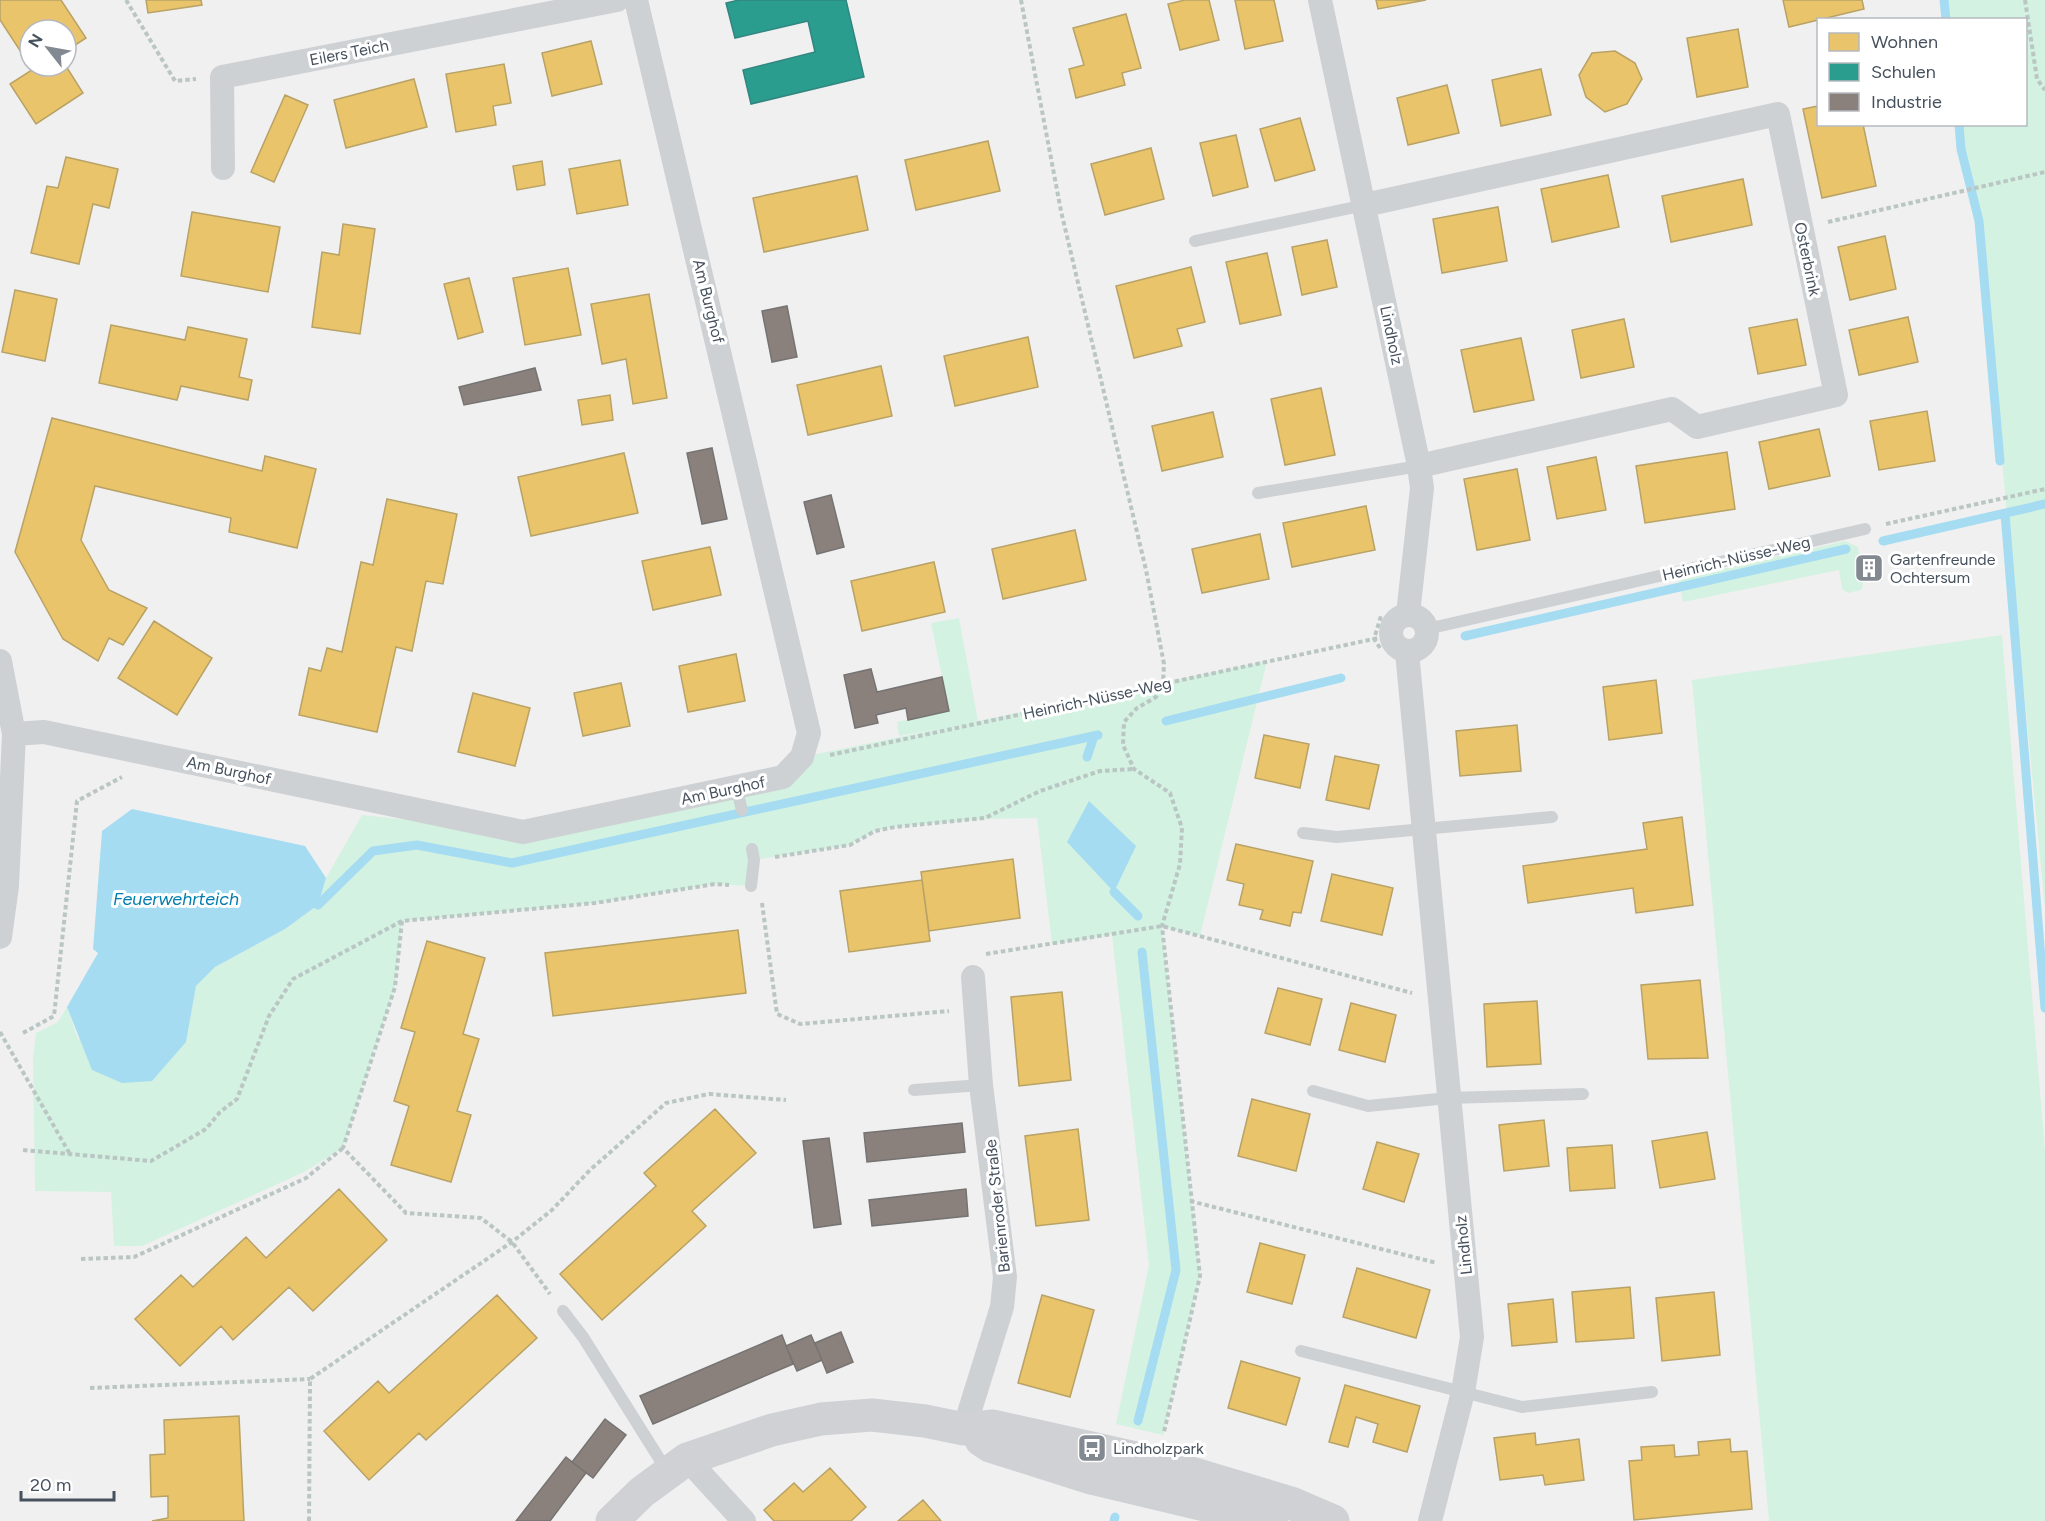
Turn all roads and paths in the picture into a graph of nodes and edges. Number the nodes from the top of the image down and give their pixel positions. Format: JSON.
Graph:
{"nodes":[{"id":1,"x":126,"y":0,"type":"edge"},
{"id":2,"x":617,"y":0,"type":"edge"},
{"id":3,"x":636,"y":0,"type":"edge"},
{"id":4,"x":1021,"y":0,"type":"edge"},
{"id":5,"x":1320,"y":0,"type":"edge"},
{"id":6,"x":2025,"y":0,"type":"edge"},
{"id":7,"x":222,"y":77,"type":"junction"},
{"id":8,"x":2045,"y":90,"type":"edge"},
{"id":9,"x":223,"y":168,"type":"dead end"},
{"id":10,"x":2045,"y":172,"type":"edge"},
{"id":11,"x":1365,"y":205,"type":"junction"},
{"id":12,"x":1801,"y":228,"type":"junction"},
{"id":13,"x":1196,"y":241,"type":"dead end"},
{"id":14,"x":1419,"y":466,"type":"junction"},
{"id":15,"x":2045,"y":489,"type":"edge"},
{"id":16,"x":1258,"y":493,"type":"dead end"},
{"id":17,"x":1865,"y":529,"type":"joint"},
{"id":18,"x":1408,"y":614,"type":"junction"},
{"id":19,"x":1427,"y":629,"type":"junction"},
{"id":20,"x":1399,"y":644,"type":"junction"},
{"id":21,"x":0,"y":661,"type":"edge"},
{"id":22,"x":1163,"y":684,"type":"junction"},
{"id":23,"x":14,"y":734,"type":"junction"},
{"id":24,"x":802,"y":757,"type":"junction"},
{"id":25,"x":1134,"y":769,"type":"junction"},
{"id":26,"x":126,"y":775,"type":"dead end"},
{"id":27,"x":736,"y":787,"type":"junction"},
{"id":28,"x":742,"y":810,"type":"dead end"},
{"id":29,"x":1552,"y":817,"type":"dead end"},
{"id":30,"x":1424,"y":831,"type":"junction"},
{"id":31,"x":1304,"y":833,"type":"dead end"},
{"id":32,"x":753,"y":855,"type":"joint"},
{"id":33,"x":751,"y":886,"type":"junction"},
{"id":34,"x":402,"y":921,"type":"junction"},
{"id":35,"x":1162,"y":926,"type":"junction"},
{"id":36,"x":0,"y":937,"type":"edge"},
{"id":37,"x":973,"y":977,"type":"joint"},
{"id":38,"x":1416,"y":994,"type":"dead end"},
{"id":39,"x":975,"y":1009,"type":"junction"},
{"id":40,"x":0,"y":1032,"type":"edge"},
{"id":41,"x":23,"y":1033,"type":"dead end"},
{"id":42,"x":981,"y":1085,"type":"junction"},
{"id":43,"x":914,"y":1090,"type":"dead end"},
{"id":44,"x":1314,"y":1091,"type":"dead end"},
{"id":45,"x":1583,"y":1094,"type":"dead end"},
{"id":46,"x":1449,"y":1098,"type":"junction"},
{"id":47,"x":786,"y":1100,"type":"dead end"},
{"id":48,"x":343,"y":1148,"type":"junction"},
{"id":49,"x":23,"y":1150,"type":"dead end"},
{"id":50,"x":72,"y":1156,"type":"junction"},
{"id":51,"x":1190,"y":1201,"type":"junction"},
{"id":52,"x":512,"y":1242,"type":"junction"},
{"id":53,"x":81,"y":1259,"type":"dead end"},
{"id":54,"x":1440,"y":1263,"type":"dead end"},
{"id":55,"x":563,"y":1311,"type":"joint"},
{"id":56,"x":1300,"y":1351,"type":"dead end"},
{"id":57,"x":310,"y":1379,"type":"junction"},
{"id":58,"x":90,"y":1388,"type":"dead end"},
{"id":59,"x":1463,"y":1392,"type":"junction"},
{"id":60,"x":1652,"y":1392,"type":"dead end"},
{"id":61,"x":964,"y":1429,"type":"junction"},
{"id":62,"x":1163,"y":1435,"type":"dead end"},
{"id":63,"x":677,"y":1466,"type":"junction"},
{"id":64,"x":309,"y":1521,"type":"edge"},
{"id":65,"x":612,"y":1521,"type":"edge"},
{"id":66,"x":744,"y":1521,"type":"edge"},
{"id":67,"x":1272,"y":1521,"type":"edge"},
{"id":68,"x":1333,"y":1521,"type":"edge"},
{"id":69,"x":1430,"y":1521,"type":"edge"}],
"edges":[{"from":1,"to":7,"type":"path"},
{"from":2,"to":7,"type":"street","name":"Eilers Teich"},
{"from":3,"to":24,"type":"street","name":"Am Burghof"},
{"from":4,"to":22,"type":"path"},
{"from":5,"to":11,"type":"street","name":"Lindholz"},
{"from":6,"to":8,"type":"path"},
{"from":7,"to":9,"type":"street"},
{"from":10,"to":12,"type":"path"},
{"from":11,"to":12,"type":"street","name":"Osterbrink"},
{"from":11,"to":13,"type":"lane"},
{"from":11,"to":14,"type":"street","name":"Lindholz"},
{"from":12,"to":14,"type":"street","name":"Osterbrink"},
{"from":14,"to":16,"type":"lane"},
{"from":14,"to":18,"type":"street","name":"Lindholz"},
{"from":15,"to":17,"type":"path"},
{"from":17,"to":19,"type":"lane","name":"Heinrich-Nüsse-Weg"},
{"from":18,"to":19,"type":"street"},
{"from":18,"to":20,"type":"street"},
{"from":19,"to":20,"type":"street"},
{"from":20,"to":22,"type":"path","name":"Heinrich-Nüsse-Weg"},
{"from":20,"to":30,"type":"street","name":"Lindholz"},
{"from":21,"to":23,"type":"street"},
{"from":22,"to":24,"type":"path","name":"Heinrich-Nüsse-Weg"},
{"from":22,"to":25,"type":"path"},
{"from":23,"to":27,"type":"street","name":"Am Burghof"},
{"from":23,"to":36,"type":"street"},
{"from":24,"to":27,"type":"street","name":"Am Burghof"},
{"from":25,"to":32,"type":"path"},
{"from":25,"to":35,"type":"path"},
{"from":26,"to":41,"type":"path"},
{"from":27,"to":28,"type":"lane"},
{"from":29,"to":30,"type":"lane"},
{"from":30,"to":31,"type":"lane"},
{"from":30,"to":46,"type":"street","name":"Lindholz"},
{"from":32,"to":33,"type":"lane"},
{"from":33,"to":34,"type":"path"},
{"from":33,"to":39,"type":"path"},
{"from":34,"to":48,"type":"path"},
{"from":34,"to":50,"type":"path"},
{"from":35,"to":37,"type":"path"},
{"from":35,"to":38,"type":"path"},
{"from":35,"to":51,"type":"path"},
{"from":37,"to":39,"type":"street","name":"Barienroder Straße"},
{"from":39,"to":42,"type":"street","name":"Barienroder Straße"},
{"from":40,"to":50,"type":"path"},
{"from":42,"to":43,"type":"lane"},
{"from":42,"to":61,"type":"street","name":"Barienroder Straße"},
{"from":44,"to":46,"type":"lane"},
{"from":45,"to":46,"type":"lane"},
{"from":46,"to":59,"type":"street","name":"Lindholz"},
{"from":47,"to":52,"type":"path"},
{"from":48,"to":52,"type":"path"},
{"from":48,"to":53,"type":"path"},
{"from":49,"to":50,"type":"path"},
{"from":51,"to":54,"type":"path"},
{"from":51,"to":62,"type":"path"},
{"from":52,"to":55,"type":"path"},
{"from":52,"to":57,"type":"path"},
{"from":55,"to":63,"type":"lane"},
{"from":56,"to":59,"type":"lane"},
{"from":57,"to":58,"type":"path"},
{"from":57,"to":64,"type":"path"},
{"from":59,"to":60,"type":"lane"},
{"from":59,"to":69,"type":"street","name":"Lindholz"},
{"from":61,"to":63,"type":"main road"},
{"from":61,"to":67,"type":"main road"},
{"from":61,"to":68,"type":"main road"},
{"from":63,"to":65,"type":"main road"},
{"from":63,"to":66,"type":"street"}]}
